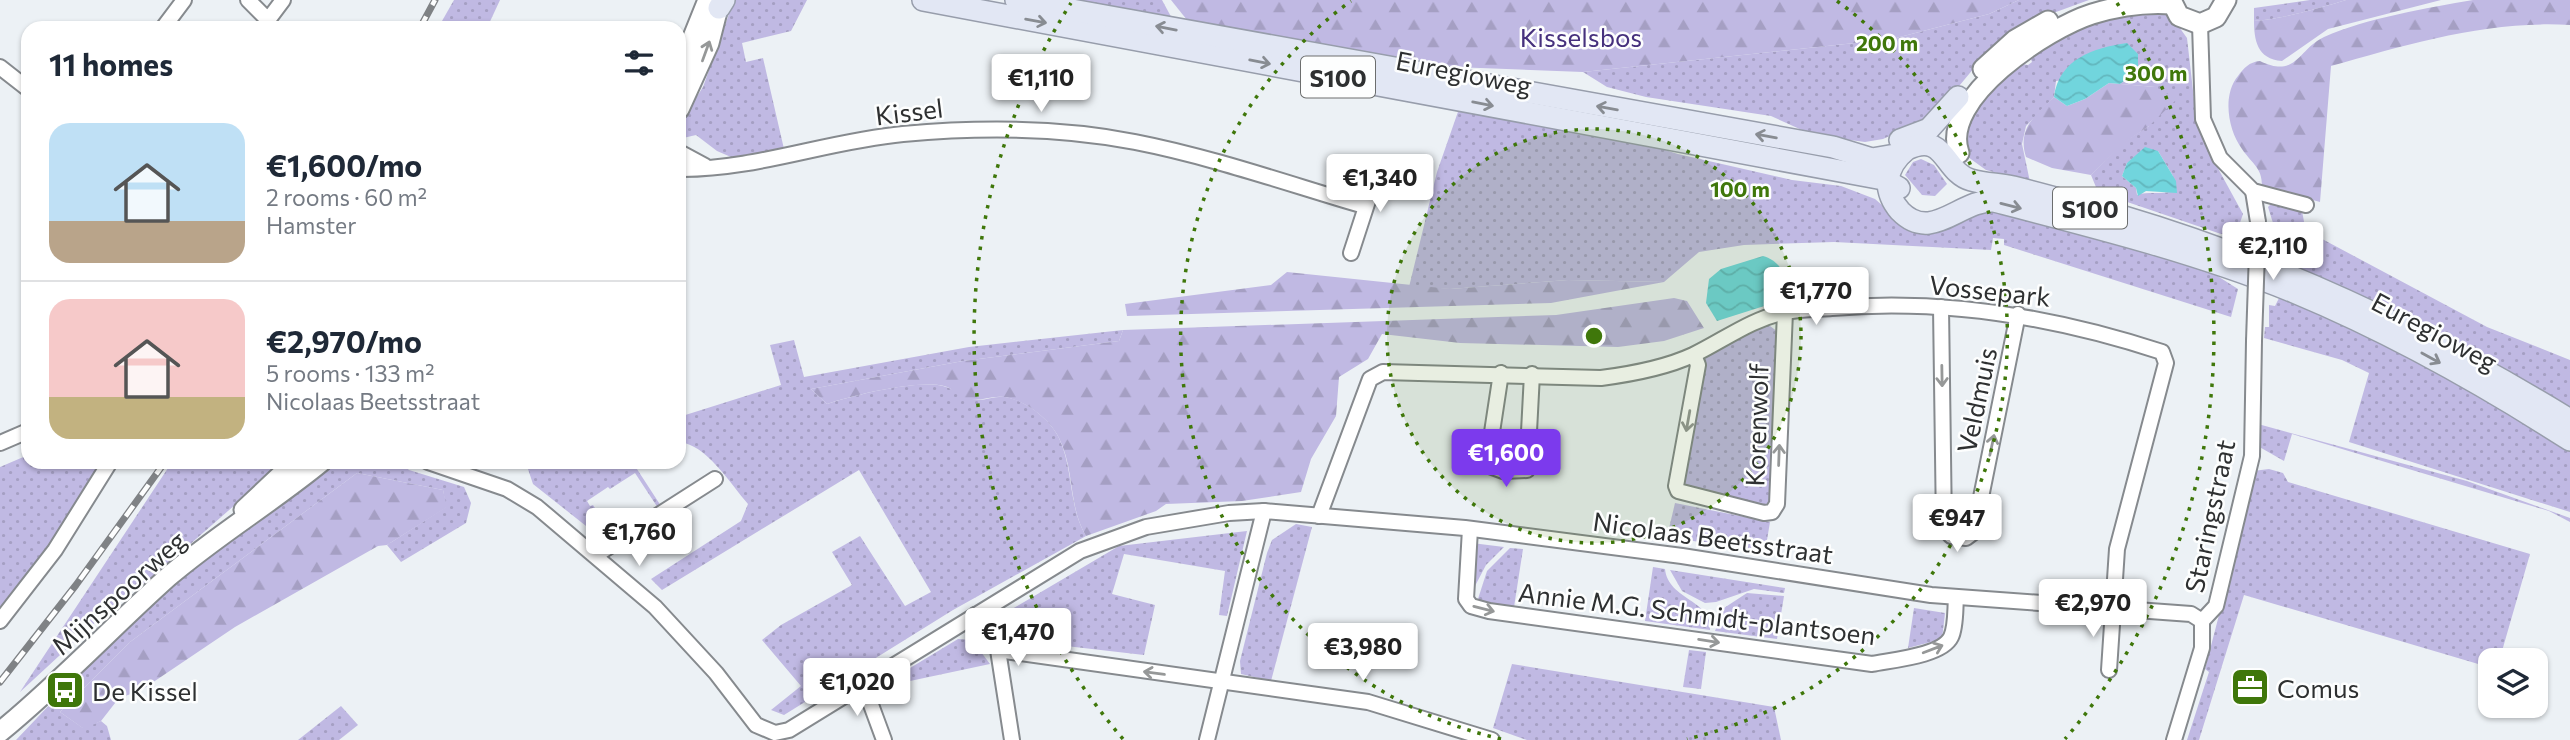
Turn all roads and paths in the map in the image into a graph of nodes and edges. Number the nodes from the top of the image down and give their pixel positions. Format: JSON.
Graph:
{"nodes":[{"id":1,"x":184,"y":0,"type":"edge"},
{"id":2,"x":248,"y":0,"type":"edge"},
{"id":3,"x":283,"y":0,"type":"edge"},
{"id":4,"x":923,"y":0,"type":"edge"},
{"id":5,"x":1016,"y":0,"type":"edge"},
{"id":6,"x":2101,"y":0,"type":"edge"},
{"id":7,"x":2226,"y":0,"type":"edge"},
{"id":8,"x":718,"y":2,"type":"edge"},
{"id":9,"x":2172,"y":2,"type":"edge"},
{"id":10,"x":168,"y":21,"type":"edge"},
{"id":11,"x":2200,"y":24,"type":"junction"},
{"id":12,"x":686,"y":59,"type":"edge"},
{"id":13,"x":0,"y":67,"type":"edge"},
{"id":14,"x":21,"y":84,"type":"edge"},
{"id":15,"x":686,"y":94,"type":"edge"},
{"id":16,"x":1958,"y":97,"type":"junction"},
{"id":17,"x":1922,"y":144,"type":"junction"},
{"id":18,"x":1833,"y":147,"type":"junction"},
{"id":19,"x":1901,"y":154,"type":"junction"},
{"id":20,"x":686,"y":156,"type":"edge"},
{"id":21,"x":1380,"y":164,"type":"dead end"},
{"id":22,"x":1962,"y":165,"type":"junction"},
{"id":23,"x":705,"y":166,"type":"junction"},
{"id":24,"x":686,"y":168,"type":"edge"},
{"id":25,"x":1890,"y":189,"type":"junction"},
{"id":26,"x":2253,"y":191,"type":"junction"},
{"id":27,"x":2306,"y":205,"type":"dead end"},
{"id":28,"x":1364,"y":206,"type":"junction"},
{"id":29,"x":1350,"y":253,"type":"dead end"},
{"id":30,"x":1941,"y":307,"type":"junction"},
{"id":31,"x":1785,"y":312,"type":"junction"},
{"id":32,"x":2018,"y":314,"type":"junction"},
{"id":33,"x":1693,"y":355,"type":"junction"},
{"id":34,"x":1501,"y":373,"type":"junction"},
{"id":35,"x":1532,"y":374,"type":"junction"},
{"id":36,"x":2570,"y":420,"type":"edge"},
{"id":37,"x":21,"y":433,"type":"edge"},
{"id":38,"x":2570,"y":440,"type":"edge"},
{"id":39,"x":0,"y":443,"type":"edge"},
{"id":40,"x":106,"y":469,"type":"edge"},
{"id":41,"x":287,"y":469,"type":"edge"},
{"id":42,"x":312,"y":469,"type":"edge"},
{"id":43,"x":449,"y":469,"type":"edge"},
{"id":44,"x":715,"y":480,"type":"dead end"},
{"id":45,"x":1264,"y":511,"type":"junction"},
{"id":46,"x":1319,"y":516,"type":"junction"},
{"id":47,"x":227,"y":529,"type":"junction"},
{"id":48,"x":1470,"y":529,"type":"junction"},
{"id":49,"x":596,"y":555,"type":"junction"},
{"id":50,"x":1956,"y":598,"type":"junction"},
{"id":51,"x":2112,"y":609,"type":"junction"},
{"id":52,"x":975,"y":615,"type":"junction"},
{"id":53,"x":0,"y":621,"type":"edge"},
{"id":54,"x":2202,"y":621,"type":"junction"},
{"id":55,"x":998,"y":650,"type":"junction"},
{"id":56,"x":2109,"y":670,"type":"dead end"},
{"id":57,"x":863,"y":683,"type":"junction"},
{"id":58,"x":1221,"y":683,"type":"junction"},
{"id":59,"x":46,"y":695,"type":"junction"},
{"id":60,"x":0,"y":732,"type":"edge"},
{"id":61,"x":761,"y":735,"type":"edge"},
{"id":62,"x":1469,"y":737,"type":"edge"},
{"id":63,"x":10,"y":740,"type":"edge"},
{"id":64,"x":884,"y":740,"type":"edge"},
{"id":65,"x":1012,"y":740,"type":"edge"},
{"id":66,"x":1207,"y":740,"type":"edge"},
{"id":67,"x":1492,"y":740,"type":"edge"},
{"id":68,"x":2174,"y":740,"type":"edge"}],
"edges":[{"from":1,"to":10,"type":"street"},
{"from":2,"to":3,"type":"street"},
{"from":4,"to":25,"type":"main road","name":"Euregioweg","number":"S100","one_way":true},
{"from":18,"to":5,"type":"main road","name":"Euregioweg","number":"S100","one_way":true},
{"from":6,"to":16,"type":"street"},
{"from":7,"to":11,"type":"street"},
{"from":8,"to":12,"type":"street"},
{"from":15,"to":8,"type":"street","one_way":true},
{"from":9,"to":11,"type":"street"},
{"from":9,"to":22,"type":"street"},
{"from":11,"to":26,"type":"street"},
{"from":13,"to":14,"type":"street"},
{"from":16,"to":17,"type":"street"},
{"from":16,"to":18,"type":"main road"},
{"from":17,"to":19,"type":"main road","name":"Euregioweg"},
{"from":17,"to":22,"type":"main road"},
{"from":18,"to":19,"type":"main road","name":"Euregioweg","number":"S100"},
{"from":19,"to":25,"type":"main road"},
{"from":20,"to":23,"type":"street","name":"Kissel"},
{"from":21,"to":28,"type":"street"},
{"from":22,"to":25,"type":"main road"},
{"from":22,"to":36,"type":"main road","name":"Euregioweg","number":"S100"},
{"from":23,"to":24,"type":"street","name":"Kissel"},
{"from":23,"to":28,"type":"street","name":"Kissel"},
{"from":25,"to":38,"type":"main road","name":"Euregioweg","number":"S100","one_way":true},
{"from":26,"to":27,"type":"street"},
{"from":26,"to":54,"type":"street","name":"Staringstraat","bridge":true},
{"from":28,"to":29,"type":"street"},
{"from":30,"to":31,"type":"street","name":"Vossepark"},
{"from":30,"to":32,"type":"street","name":"Vossepark"},
{"from":30,"to":32,"type":"street","name":"Veldmuis","one_way":true},
{"from":31,"to":33,"type":"street","name":"Vossepark"},
{"from":33,"to":31,"type":"street","name":"Korenwolf","one_way":true},
{"from":32,"to":51,"type":"street","name":"Vossepark"},
{"from":33,"to":35,"type":"street","name":"Vossepark"},
{"from":34,"to":35,"type":"street","name":"Vossepark"},
{"from":34,"to":35,"type":"street"},
{"from":34,"to":46,"type":"street","name":"Vossepark"},
{"from":37,"to":39,"type":"street"},
{"from":40,"to":53,"type":"street"},
{"from":41,"to":47,"type":"street","name":"Mijnspoorweg"},
{"from":42,"to":47,"type":"street","name":"Mijnspoorweg"},
{"from":43,"to":49,"type":"street"},
{"from":44,"to":49,"type":"street"},
{"from":45,"to":46,"type":"street","name":"Nicolaas Beetsstraat"},
{"from":45,"to":52,"type":"street","name":"Nicolaas Beetsstraat"},
{"from":45,"to":58,"type":"street"},
{"from":46,"to":48,"type":"street","name":"Nicolaas Beetsstraat"},
{"from":47,"to":59,"type":"street","name":"Mijnspoorweg"},
{"from":48,"to":50,"type":"street","name":"Nicolaas Beetsstraat"},
{"from":48,"to":50,"type":"street","name":"Annie M.G. Schmidt-plantsoen","one_way":true},
{"from":49,"to":61,"type":"street"},
{"from":50,"to":51,"type":"street","name":"Nicolaas Beetsstraat"},
{"from":51,"to":54,"type":"street","name":"Nicolaas Beetsstraat"},
{"from":51,"to":56,"type":"street"},
{"from":52,"to":55,"type":"street"},
{"from":52,"to":57,"type":"street","name":"Nicolaas Beetsstraat"},
{"from":54,"to":68,"type":"street","name":"Staringstraat"},
{"from":58,"to":55,"type":"street","one_way":true},
{"from":55,"to":65,"type":"street"},
{"from":57,"to":61,"type":"street","name":"Nicolaas Beetsstraat"},
{"from":57,"to":64,"type":"street"},
{"from":58,"to":62,"type":"street"},
{"from":58,"to":66,"type":"street"},
{"from":59,"to":60,"type":"street","name":"Mijnspoorweg"},
{"from":59,"to":63,"type":"street","name":"Mijnspoorweg"},
{"from":62,"to":67,"type":"street"}]}
